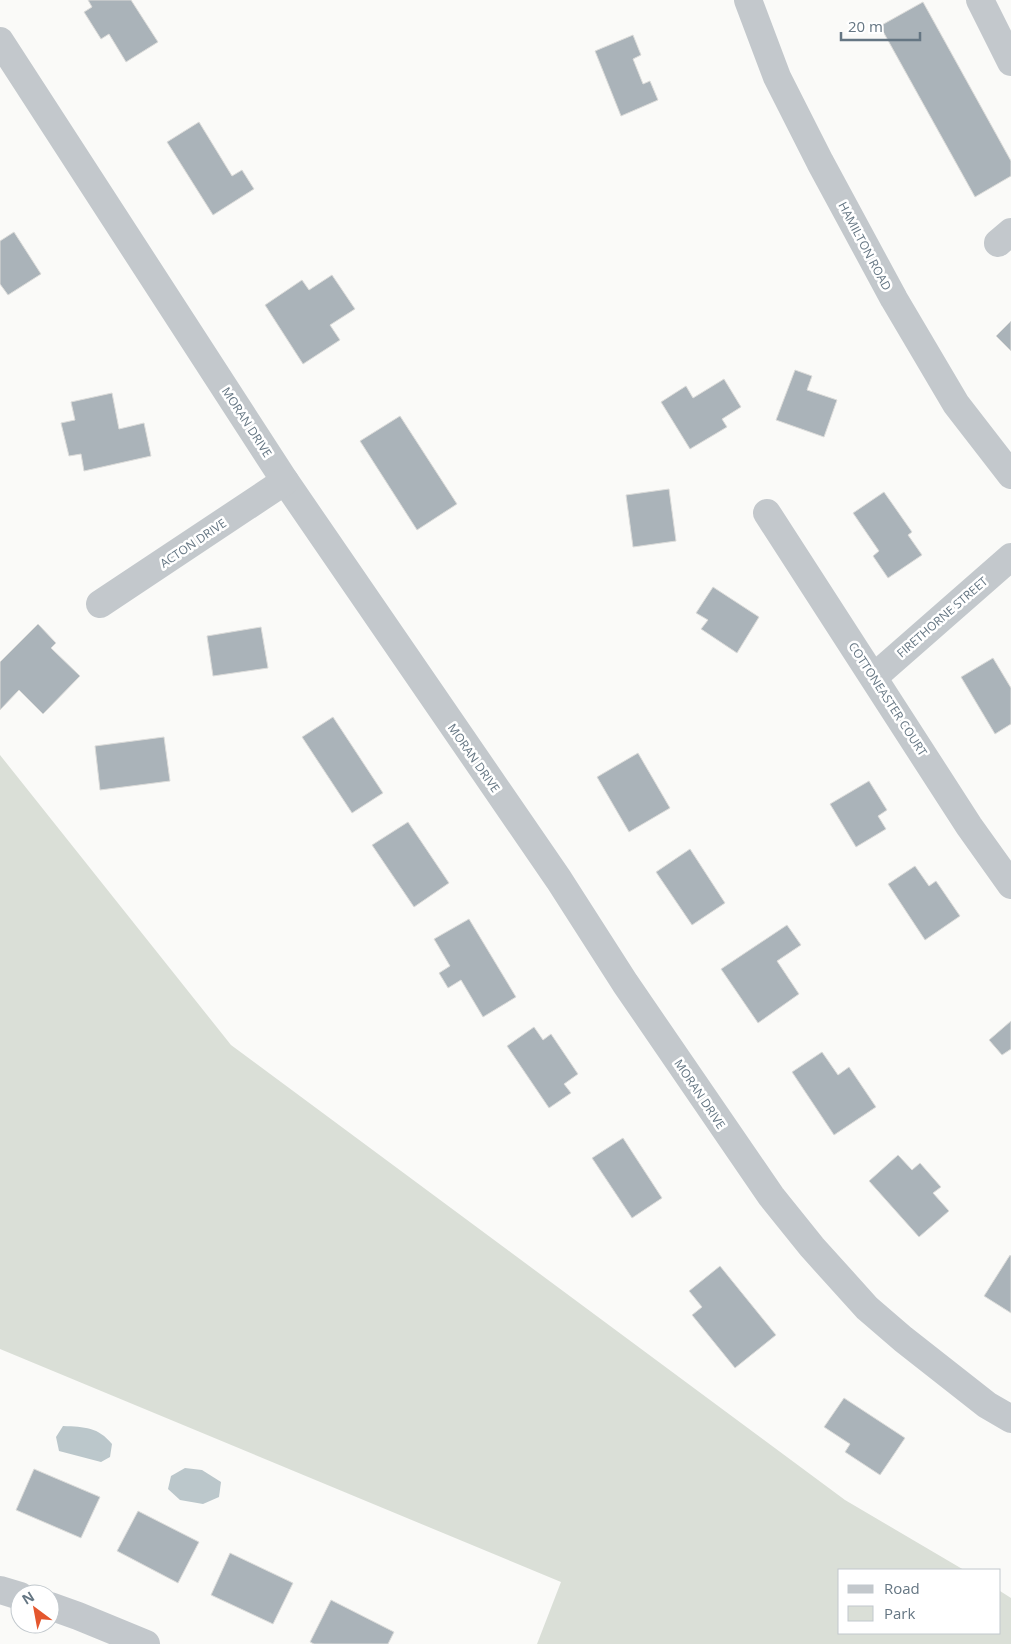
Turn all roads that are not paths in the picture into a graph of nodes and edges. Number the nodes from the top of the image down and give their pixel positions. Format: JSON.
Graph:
{"nodes":[{"id":1,"x":748,"y":0,"type":"edge"},
{"id":2,"x":980,"y":0,"type":"edge"},
{"id":3,"x":0,"y":41,"type":"edge"},
{"id":4,"x":1011,"y":62,"type":"edge"},
{"id":5,"x":1011,"y":475,"type":"edge"},
{"id":6,"x":285,"y":481,"type":"junction"},
{"id":7,"x":767,"y":513,"type":"dead end"},
{"id":8,"x":1011,"y":557,"type":"edge"},
{"id":9,"x":100,"y":604,"type":"dead end"},
{"id":10,"x":874,"y":677,"type":"junction"},
{"id":11,"x":1011,"y":884,"type":"edge"},
{"id":12,"x":1011,"y":1419,"type":"edge"},
{"id":13,"x":60,"y":1610,"type":"edge"},
{"id":14,"x":146,"y":1644,"type":"edge"}],
"edges":[{"from":1,"to":5,"type":"street","name":"HAMILTON ROAD"},
{"from":2,"to":4,"type":"street"},
{"from":3,"to":6,"type":"street","name":"MORAN DRIVE"},
{"from":6,"to":9,"type":"street","name":"ACTON DRIVE"},
{"from":6,"to":12,"type":"street","name":"MORAN DRIVE"},
{"from":7,"to":10,"type":"street","name":"COTTONEASTER COURT"},
{"from":8,"to":10,"type":"street","name":"FIRETHORNE STREET"},
{"from":10,"to":11,"type":"street","name":"COTTONEASTER COURT"},
{"from":13,"to":14,"type":"street"}]}
